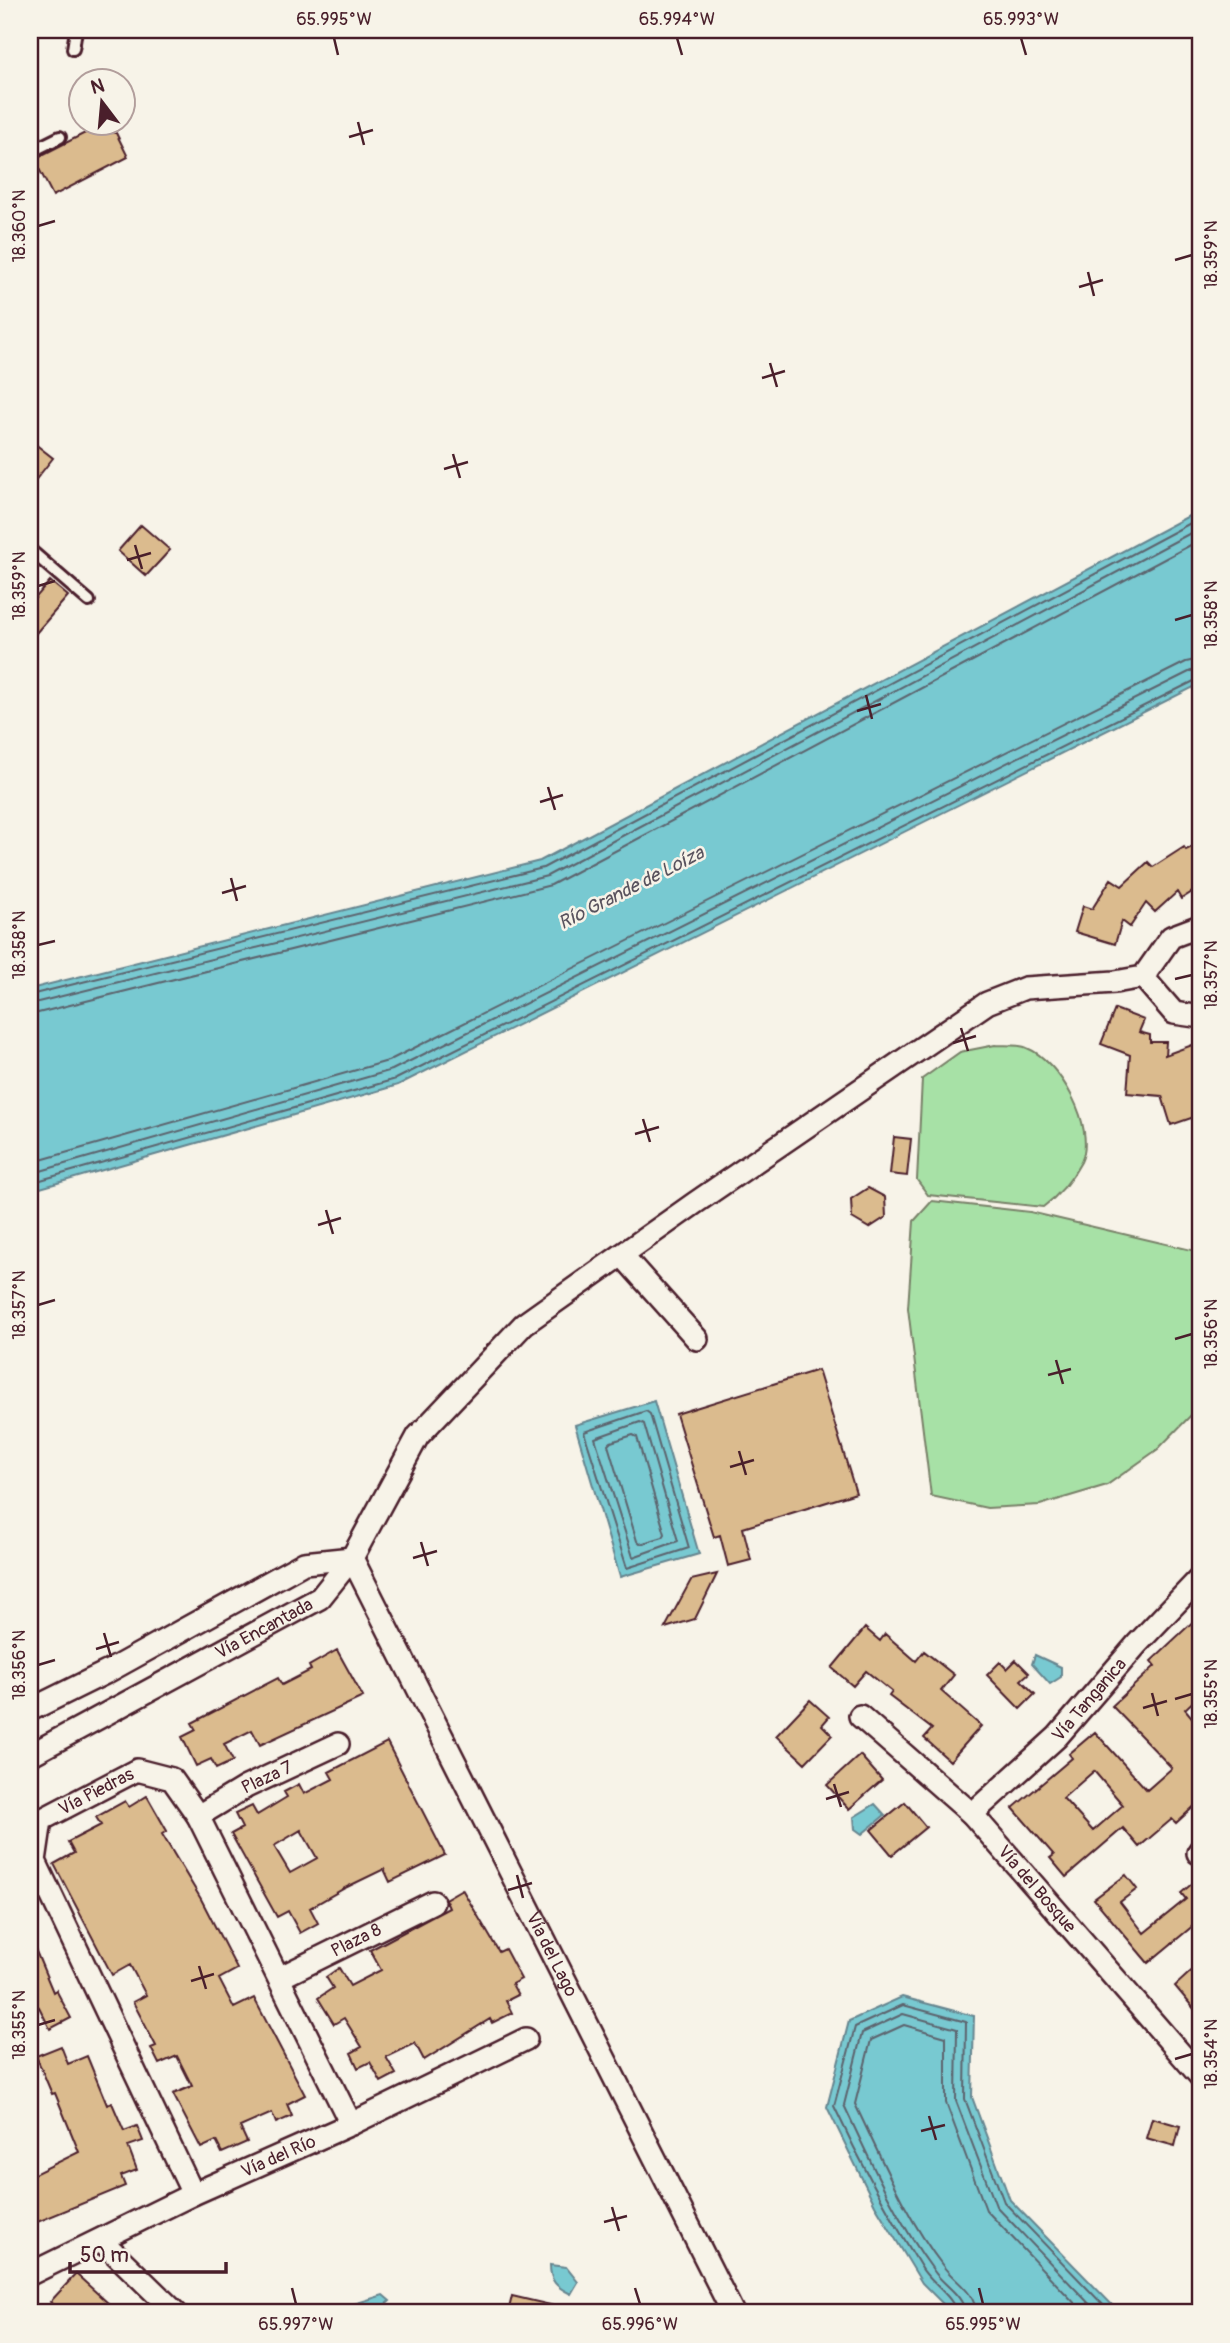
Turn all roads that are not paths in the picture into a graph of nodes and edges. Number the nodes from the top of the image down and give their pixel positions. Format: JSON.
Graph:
{"nodes":[{"id":1,"x":76,"y":30,"type":"edge"},
{"id":2,"x":73,"y":49,"type":"dead end"},
{"id":3,"x":60,"y":137,"type":"dead end"},
{"id":4,"x":30,"y":152,"type":"edge"},
{"id":5,"x":30,"y":550,"type":"edge"},
{"id":6,"x":89,"y":601,"type":"dead end"},
{"id":7,"x":1200,"y":926,"type":"edge"},
{"id":8,"x":1143,"y":977,"type":"junction"},
{"id":9,"x":1200,"y":1013,"type":"edge"},
{"id":10,"x":622,"y":1255,"type":"junction"},
{"id":11,"x":697,"y":1339,"type":"dead end"},
{"id":12,"x":352,"y":1558,"type":"junction"},
{"id":13,"x":1200,"y":1578,"type":"edge"},
{"id":14,"x":30,"y":1710,"type":"edge"},
{"id":15,"x":860,"y":1716,"type":"dead end"},
{"id":16,"x":338,"y":1744,"type":"dead end"},
{"id":17,"x":30,"y":1755,"type":"edge"},
{"id":18,"x":972,"y":1814,"type":"junction"},
{"id":19,"x":198,"y":1816,"type":"junction"},
{"id":20,"x":433,"y":1902,"type":"dead end"},
{"id":21,"x":279,"y":1978,"type":"junction"},
{"id":22,"x":526,"y":2039,"type":"dead end"},
{"id":23,"x":1200,"y":2076,"type":"edge"},
{"id":24,"x":351,"y":2124,"type":"junction"},
{"id":25,"x":193,"y":2194,"type":"junction"},
{"id":26,"x":102,"y":2241,"type":"junction"},
{"id":27,"x":30,"y":2274,"type":"edge"},
{"id":28,"x":176,"y":2313,"type":"edge"},
{"id":29,"x":733,"y":2313,"type":"edge"}],
"edges":[{"from":1,"to":2,"type":"lane"},
{"from":3,"to":4,"type":"lane"},
{"from":5,"to":6,"type":"lane"},
{"from":7,"to":8,"type":"street"},
{"from":8,"to":9,"type":"street"},
{"from":8,"to":10,"type":"street"},
{"from":10,"to":11,"type":"street"},
{"from":10,"to":12,"type":"street"},
{"from":12,"to":14,"type":"street","name":"Vía Encantada"},
{"from":12,"to":17,"type":"street","name":"Vía Encantada"},
{"from":12,"to":29,"type":"street","name":"Vía del Lago"},
{"from":13,"to":18,"type":"street","name":"Vía Tanganica"},
{"from":15,"to":18,"type":"street","name":"Vía del Bosque"},
{"from":16,"to":19,"type":"street","name":"Plaza 7"},
{"from":18,"to":23,"type":"street","name":"Vía del Bosque"},
{"from":19,"to":21,"type":"street","name":"Vía Piedras"},
{"from":19,"to":25,"type":"street","name":"Vía Piedras"},
{"from":20,"to":21,"type":"street","name":"Plaza 8"},
{"from":21,"to":24,"type":"street","name":"Vía Piedras"},
{"from":22,"to":24,"type":"street","name":"Vía del Río"},
{"from":24,"to":25,"type":"street","name":"Vía del Río"},
{"from":25,"to":26,"type":"street","name":"Vía del Río"},
{"from":26,"to":27,"type":"street","name":"Vía del Río"},
{"from":26,"to":28,"type":"street"}]}
